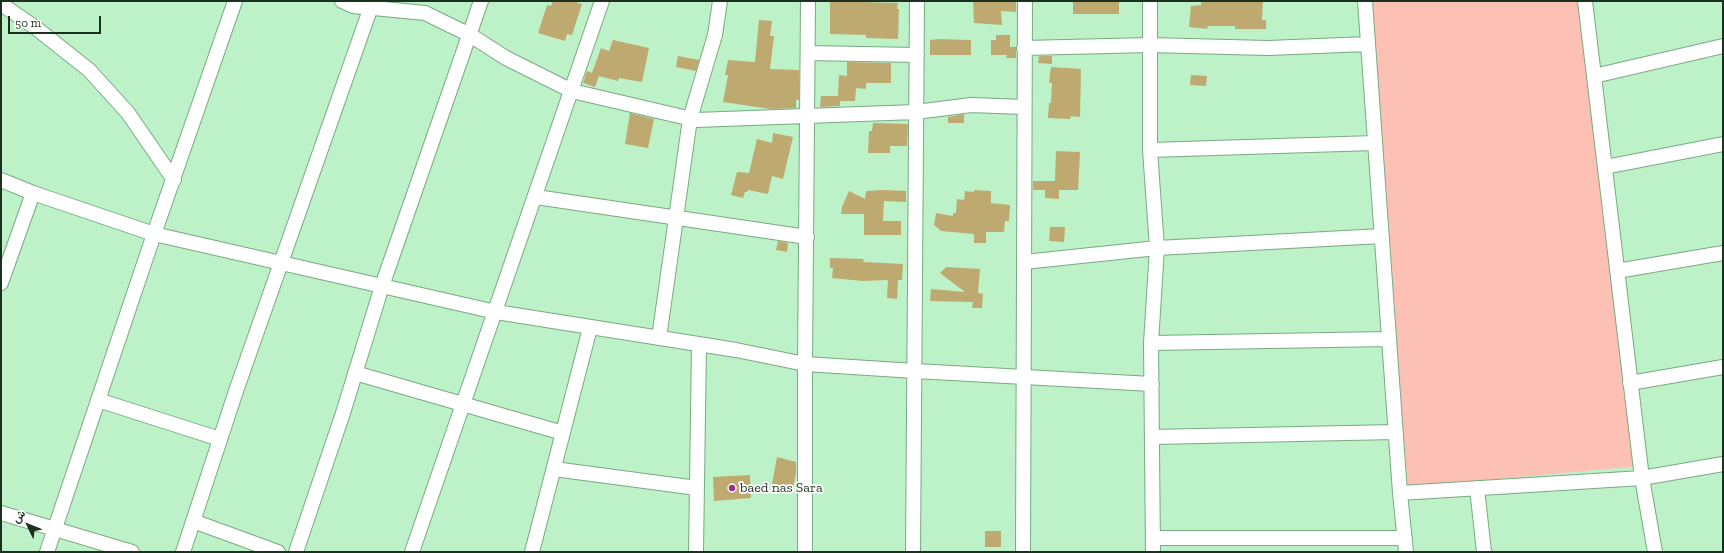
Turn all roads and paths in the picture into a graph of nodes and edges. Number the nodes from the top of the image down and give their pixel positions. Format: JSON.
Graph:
{"nodes":[{"id":1,"x":235,"y":1,"type":"edge"},
{"id":2,"x":342,"y":1,"type":"edge"},
{"id":3,"x":481,"y":1,"type":"edge"},
{"id":4,"x":602,"y":1,"type":"edge"},
{"id":5,"x":720,"y":1,"type":"edge"},
{"id":6,"x":808,"y":1,"type":"edge"},
{"id":7,"x":917,"y":1,"type":"edge"},
{"id":8,"x":1025,"y":1,"type":"edge"},
{"id":9,"x":1150,"y":1,"type":"edge"},
{"id":10,"x":1365,"y":1,"type":"edge"},
{"id":11,"x":1585,"y":1,"type":"edge"},
{"id":12,"x":1,"y":4,"type":"edge"},
{"id":13,"x":372,"y":4,"type":"edge"},
{"id":14,"x":470,"y":35,"type":"junction"},
{"id":15,"x":1368,"y":44,"type":"junction"},
{"id":16,"x":1150,"y":45,"type":"junction"},
{"id":17,"x":1723,"y":46,"type":"edge"},
{"id":18,"x":1024,"y":48,"type":"junction"},
{"id":19,"x":808,"y":53,"type":"junction"},
{"id":20,"x":917,"y":55,"type":"junction"},
{"id":21,"x":1594,"y":76,"type":"junction"},
{"id":22,"x":572,"y":91,"type":"junction"},
{"id":23,"x":1024,"y":107,"type":"junction"},
{"id":24,"x":916,"y":112,"type":"junction"},
{"id":25,"x":808,"y":117,"type":"junction"},
{"id":26,"x":690,"y":119,"type":"junction"},
{"id":27,"x":1375,"y":143,"type":"junction"},
{"id":28,"x":1723,"y":144,"type":"edge"},
{"id":29,"x":1150,"y":150,"type":"junction"},
{"id":30,"x":1605,"y":168,"type":"junction"},
{"id":31,"x":1,"y":180,"type":"edge"},
{"id":32,"x":174,"y":180,"type":"junction"},
{"id":33,"x":33,"y":193,"type":"junction"},
{"id":34,"x":536,"y":196,"type":"junction"},
{"id":35,"x":676,"y":218,"type":"junction"},
{"id":36,"x":154,"y":234,"type":"junction"},
{"id":37,"x":1382,"y":236,"type":"junction"},
{"id":38,"x":806,"y":237,"type":"junction"},
{"id":39,"x":1157,"y":248,"type":"junction"},
{"id":40,"x":1723,"y":252,"type":"edge"},
{"id":41,"x":1024,"y":262,"type":"junction"},
{"id":42,"x":282,"y":264,"type":"junction"},
{"id":43,"x":1617,"y":271,"type":"junction"},
{"id":44,"x":1,"y":284,"type":"edge"},
{"id":45,"x":382,"y":286,"type":"junction"},
{"id":46,"x":496,"y":312,"type":"junction"},
{"id":47,"x":590,"y":328,"type":"junction"},
{"id":48,"x":659,"y":338,"type":"junction"},
{"id":49,"x":1389,"y":339,"type":"junction"},
{"id":50,"x":1152,"y":343,"type":"junction"},
{"id":51,"x":699,"y":344,"type":"junction"},
{"id":52,"x":805,"y":364,"type":"junction"},
{"id":53,"x":1723,"y":367,"type":"edge"},
{"id":54,"x":915,"y":371,"type":"junction"},
{"id":55,"x":355,"y":374,"type":"junction"},
{"id":56,"x":1023,"y":377,"type":"junction"},
{"id":57,"x":1630,"y":383,"type":"junction"},
{"id":58,"x":1152,"y":384,"type":"junction"},
{"id":59,"x":98,"y":400,"type":"junction"},
{"id":60,"x":463,"y":405,"type":"junction"},
{"id":61,"x":1396,"y":432,"type":"junction"},
{"id":62,"x":563,"y":433,"type":"junction"},
{"id":63,"x":1152,"y":437,"type":"junction"},
{"id":64,"x":220,"y":439,"type":"junction"},
{"id":65,"x":1723,"y":464,"type":"edge"},
{"id":66,"x":554,"y":469,"type":"junction"},
{"id":67,"x":1642,"y":478,"type":"junction"},
{"id":68,"x":697,"y":488,"type":"junction"},
{"id":69,"x":1477,"y":488,"type":"junction"},
{"id":70,"x":1400,"y":493,"type":"junction"},
{"id":71,"x":1,"y":513,"type":"edge"},
{"id":72,"x":193,"y":521,"type":"junction"},
{"id":73,"x":55,"y":528,"type":"junction"},
{"id":74,"x":1153,"y":545,"type":"edge"},
{"id":75,"x":1405,"y":545,"type":"edge"},
{"id":76,"x":47,"y":552,"type":"edge"},
{"id":77,"x":132,"y":552,"type":"edge"},
{"id":78,"x":183,"y":552,"type":"edge"},
{"id":79,"x":278,"y":552,"type":"edge"},
{"id":80,"x":296,"y":552,"type":"edge"},
{"id":81,"x":412,"y":552,"type":"edge"},
{"id":82,"x":532,"y":552,"type":"edge"},
{"id":83,"x":696,"y":552,"type":"edge"},
{"id":84,"x":805,"y":552,"type":"edge"},
{"id":85,"x":913,"y":552,"type":"edge"},
{"id":86,"x":1023,"y":552,"type":"edge"},
{"id":87,"x":1484,"y":552,"type":"edge"},
{"id":88,"x":1655,"y":552,"type":"edge"}],
"edges":[{"from":1,"to":32,"type":"street"},
{"from":2,"to":13,"type":"street"},
{"from":3,"to":14,"type":"street"},
{"from":4,"to":22,"type":"street"},
{"from":5,"to":26,"type":"street"},
{"from":6,"to":19,"type":"street"},
{"from":7,"to":20,"type":"street"},
{"from":8,"to":18,"type":"street"},
{"from":9,"to":16,"type":"street"},
{"from":10,"to":15,"type":"street"},
{"from":11,"to":21,"type":"street"},
{"from":12,"to":32,"type":"street"},
{"from":13,"to":14,"type":"street"},
{"from":13,"to":42,"type":"street"},
{"from":14,"to":22,"type":"street"},
{"from":14,"to":45,"type":"street"},
{"from":15,"to":16,"type":"street"},
{"from":15,"to":27,"type":"street"},
{"from":16,"to":18,"type":"street"},
{"from":16,"to":29,"type":"street"},
{"from":17,"to":21,"type":"street"},
{"from":18,"to":23,"type":"street"},
{"from":19,"to":20,"type":"street"},
{"from":19,"to":25,"type":"street"},
{"from":20,"to":24,"type":"street"},
{"from":21,"to":30,"type":"street"},
{"from":22,"to":26,"type":"street"},
{"from":22,"to":34,"type":"street"},
{"from":23,"to":24,"type":"street"},
{"from":23,"to":41,"type":"street"},
{"from":24,"to":25,"type":"street"},
{"from":24,"to":54,"type":"street"},
{"from":25,"to":26,"type":"street"},
{"from":25,"to":38,"type":"street"},
{"from":26,"to":35,"type":"street"},
{"from":27,"to":29,"type":"street"},
{"from":27,"to":37,"type":"street"},
{"from":28,"to":30,"type":"street"},
{"from":29,"to":39,"type":"street"},
{"from":30,"to":43,"type":"street"},
{"from":31,"to":33,"type":"street"},
{"from":32,"to":36,"type":"street"},
{"from":33,"to":36,"type":"street"},
{"from":33,"to":44,"type":"street"},
{"from":34,"to":35,"type":"street"},
{"from":34,"to":46,"type":"street"},
{"from":35,"to":38,"type":"street"},
{"from":35,"to":48,"type":"street"},
{"from":36,"to":42,"type":"street"},
{"from":36,"to":59,"type":"street"},
{"from":37,"to":39,"type":"street"},
{"from":37,"to":49,"type":"street"},
{"from":38,"to":52,"type":"street"},
{"from":39,"to":41,"type":"street"},
{"from":39,"to":50,"type":"street"},
{"from":40,"to":43,"type":"street"},
{"from":41,"to":56,"type":"street"},
{"from":42,"to":45,"type":"street"},
{"from":42,"to":64,"type":"street"},
{"from":43,"to":57,"type":"street"},
{"from":45,"to":46,"type":"street"},
{"from":45,"to":55,"type":"street"},
{"from":46,"to":47,"type":"street"},
{"from":46,"to":60,"type":"street"},
{"from":47,"to":48,"type":"street"},
{"from":47,"to":62,"type":"street"},
{"from":48,"to":51,"type":"street"},
{"from":49,"to":50,"type":"street"},
{"from":49,"to":61,"type":"street"},
{"from":50,"to":58,"type":"street"},
{"from":51,"to":52,"type":"street"},
{"from":51,"to":68,"type":"street"},
{"from":52,"to":54,"type":"street"},
{"from":52,"to":84,"type":"street"},
{"from":53,"to":57,"type":"street"},
{"from":54,"to":56,"type":"street"},
{"from":54,"to":85,"type":"street"},
{"from":55,"to":60,"type":"street"},
{"from":55,"to":80,"type":"street"},
{"from":56,"to":58,"type":"street"},
{"from":56,"to":86,"type":"street"},
{"from":57,"to":67,"type":"street"},
{"from":58,"to":63,"type":"street"},
{"from":59,"to":64,"type":"street"},
{"from":59,"to":73,"type":"street"},
{"from":60,"to":62,"type":"street"},
{"from":60,"to":81,"type":"street"},
{"from":61,"to":63,"type":"street"},
{"from":61,"to":70,"type":"street"},
{"from":62,"to":66,"type":"street"},
{"from":63,"to":74,"type":"street"},
{"from":64,"to":72,"type":"street"},
{"from":65,"to":67,"type":"street"},
{"from":66,"to":68,"type":"street"},
{"from":66,"to":82,"type":"street"},
{"from":67,"to":69,"type":"street"},
{"from":67,"to":88,"type":"street"},
{"from":68,"to":83,"type":"street"},
{"from":69,"to":70,"type":"street"},
{"from":69,"to":87,"type":"street"},
{"from":70,"to":75,"type":"street"},
{"from":71,"to":73,"type":"street"},
{"from":72,"to":78,"type":"street"},
{"from":72,"to":79,"type":"street"},
{"from":73,"to":76,"type":"street"},
{"from":73,"to":77,"type":"street"},
{"from":74,"to":75,"type":"street"}]}
